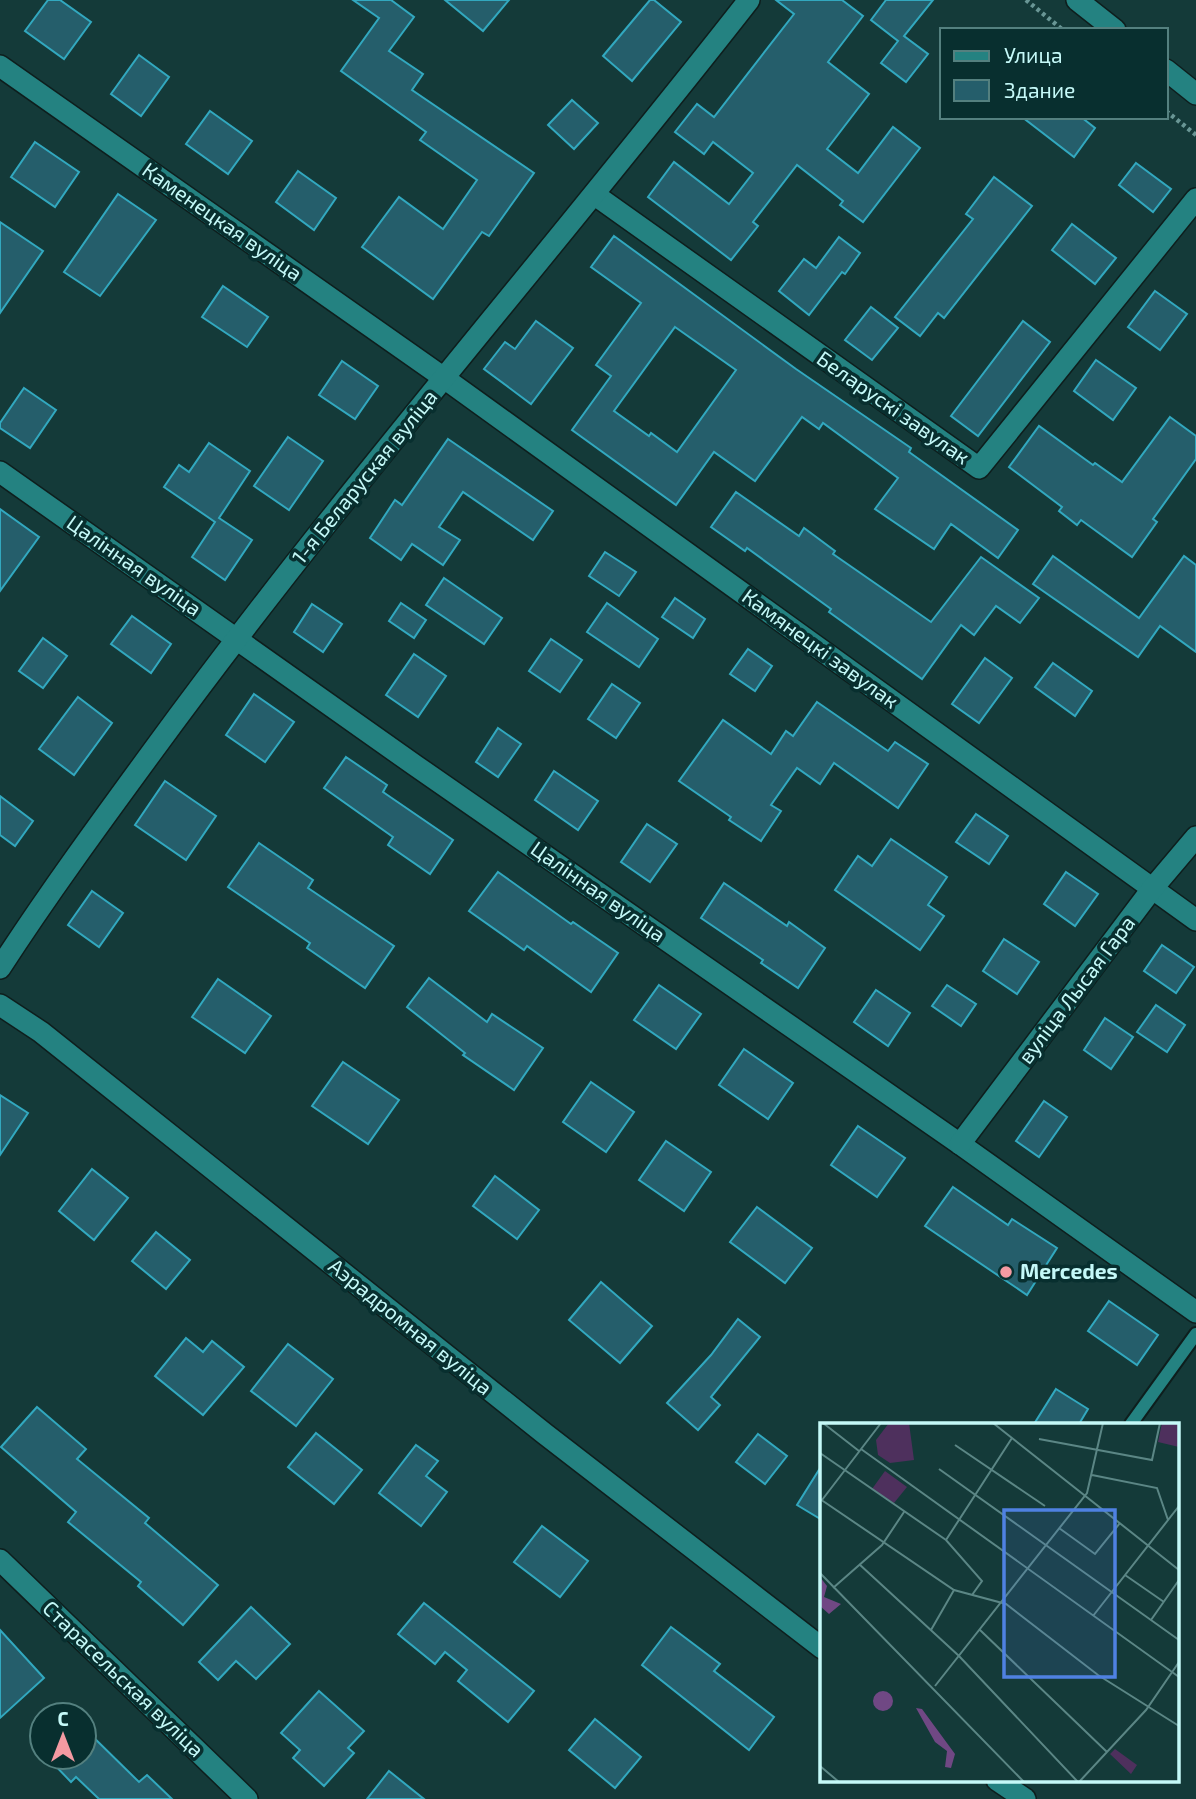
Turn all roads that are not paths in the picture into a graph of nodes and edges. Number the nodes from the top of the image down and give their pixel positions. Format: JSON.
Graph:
{"nodes":[{"id":1,"x":749,"y":0,"type":"edge"},
{"id":2,"x":1077,"y":0,"type":"edge"},
{"id":3,"x":1112,"y":28,"type":"edge"},
{"id":4,"x":0,"y":66,"type":"edge"},
{"id":5,"x":1168,"y":73,"type":"edge"},
{"id":6,"x":1196,"y":94,"type":"edge"},
{"id":7,"x":595,"y":195,"type":"junction"},
{"id":8,"x":1196,"y":199,"type":"edge"},
{"id":9,"x":444,"y":378,"type":"junction"},
{"id":10,"x":0,"y":471,"type":"edge"},
{"id":11,"x":236,"y":637,"type":"junction"},
{"id":12,"x":1196,"y":837,"type":"edge"},
{"id":13,"x":1152,"y":889,"type":"junction"},
{"id":14,"x":1196,"y":920,"type":"edge"},
{"id":15,"x":0,"y":968,"type":"edge"},
{"id":16,"x":0,"y":1005,"type":"edge"},
{"id":17,"x":960,"y":1144,"type":"junction"},
{"id":18,"x":1196,"y":1312,"type":"edge"},
{"id":19,"x":1196,"y":1334,"type":"edge"},
{"id":20,"x":1132,"y":1423,"type":"edge"},
{"id":21,"x":0,"y":1560,"type":"edge"},
{"id":22,"x":820,"y":1647,"type":"edge"},
{"id":23,"x":1000,"y":1782,"type":"edge"},
{"id":24,"x":247,"y":1799,"type":"edge"},
{"id":25,"x":1025,"y":1799,"type":"edge"}],
"edges":[{"from":1,"to":7,"type":"street","name":"1-я Беларуская вуліца"},
{"from":2,"to":3,"type":"street"},
{"from":4,"to":9,"type":"street","name":"Каменецкая вуліца"},
{"from":5,"to":6,"type":"street"},
{"from":7,"to":8,"type":"street","name":"Беларускі завулак"},
{"from":7,"to":9,"type":"street","name":"1-я Беларуская вуліца"},
{"from":9,"to":11,"type":"street","name":"1-я Беларуская вуліца"},
{"from":9,"to":13,"type":"street","name":"Камянецкі завулак"},
{"from":10,"to":11,"type":"street","name":"Цалінная вуліца"},
{"from":11,"to":15,"type":"street","name":"1-я Беларуская вуліца"},
{"from":11,"to":17,"type":"street","name":"Цалінная вуліца"},
{"from":12,"to":13,"type":"street","name":"вуліца Лысая Гара"},
{"from":13,"to":14,"type":"street","name":"Камянецкі завулак"},
{"from":13,"to":17,"type":"street","name":"вуліца Лысая Гара"},
{"from":16,"to":22,"type":"street","name":"Аэрадромная вуліца"},
{"from":17,"to":18,"type":"street","name":"Цалінная вуліца"},
{"from":19,"to":20,"type":"lane"},
{"from":21,"to":24,"type":"street","name":"Старасельская вуліца"},
{"from":23,"to":25,"type":"street"}]}
